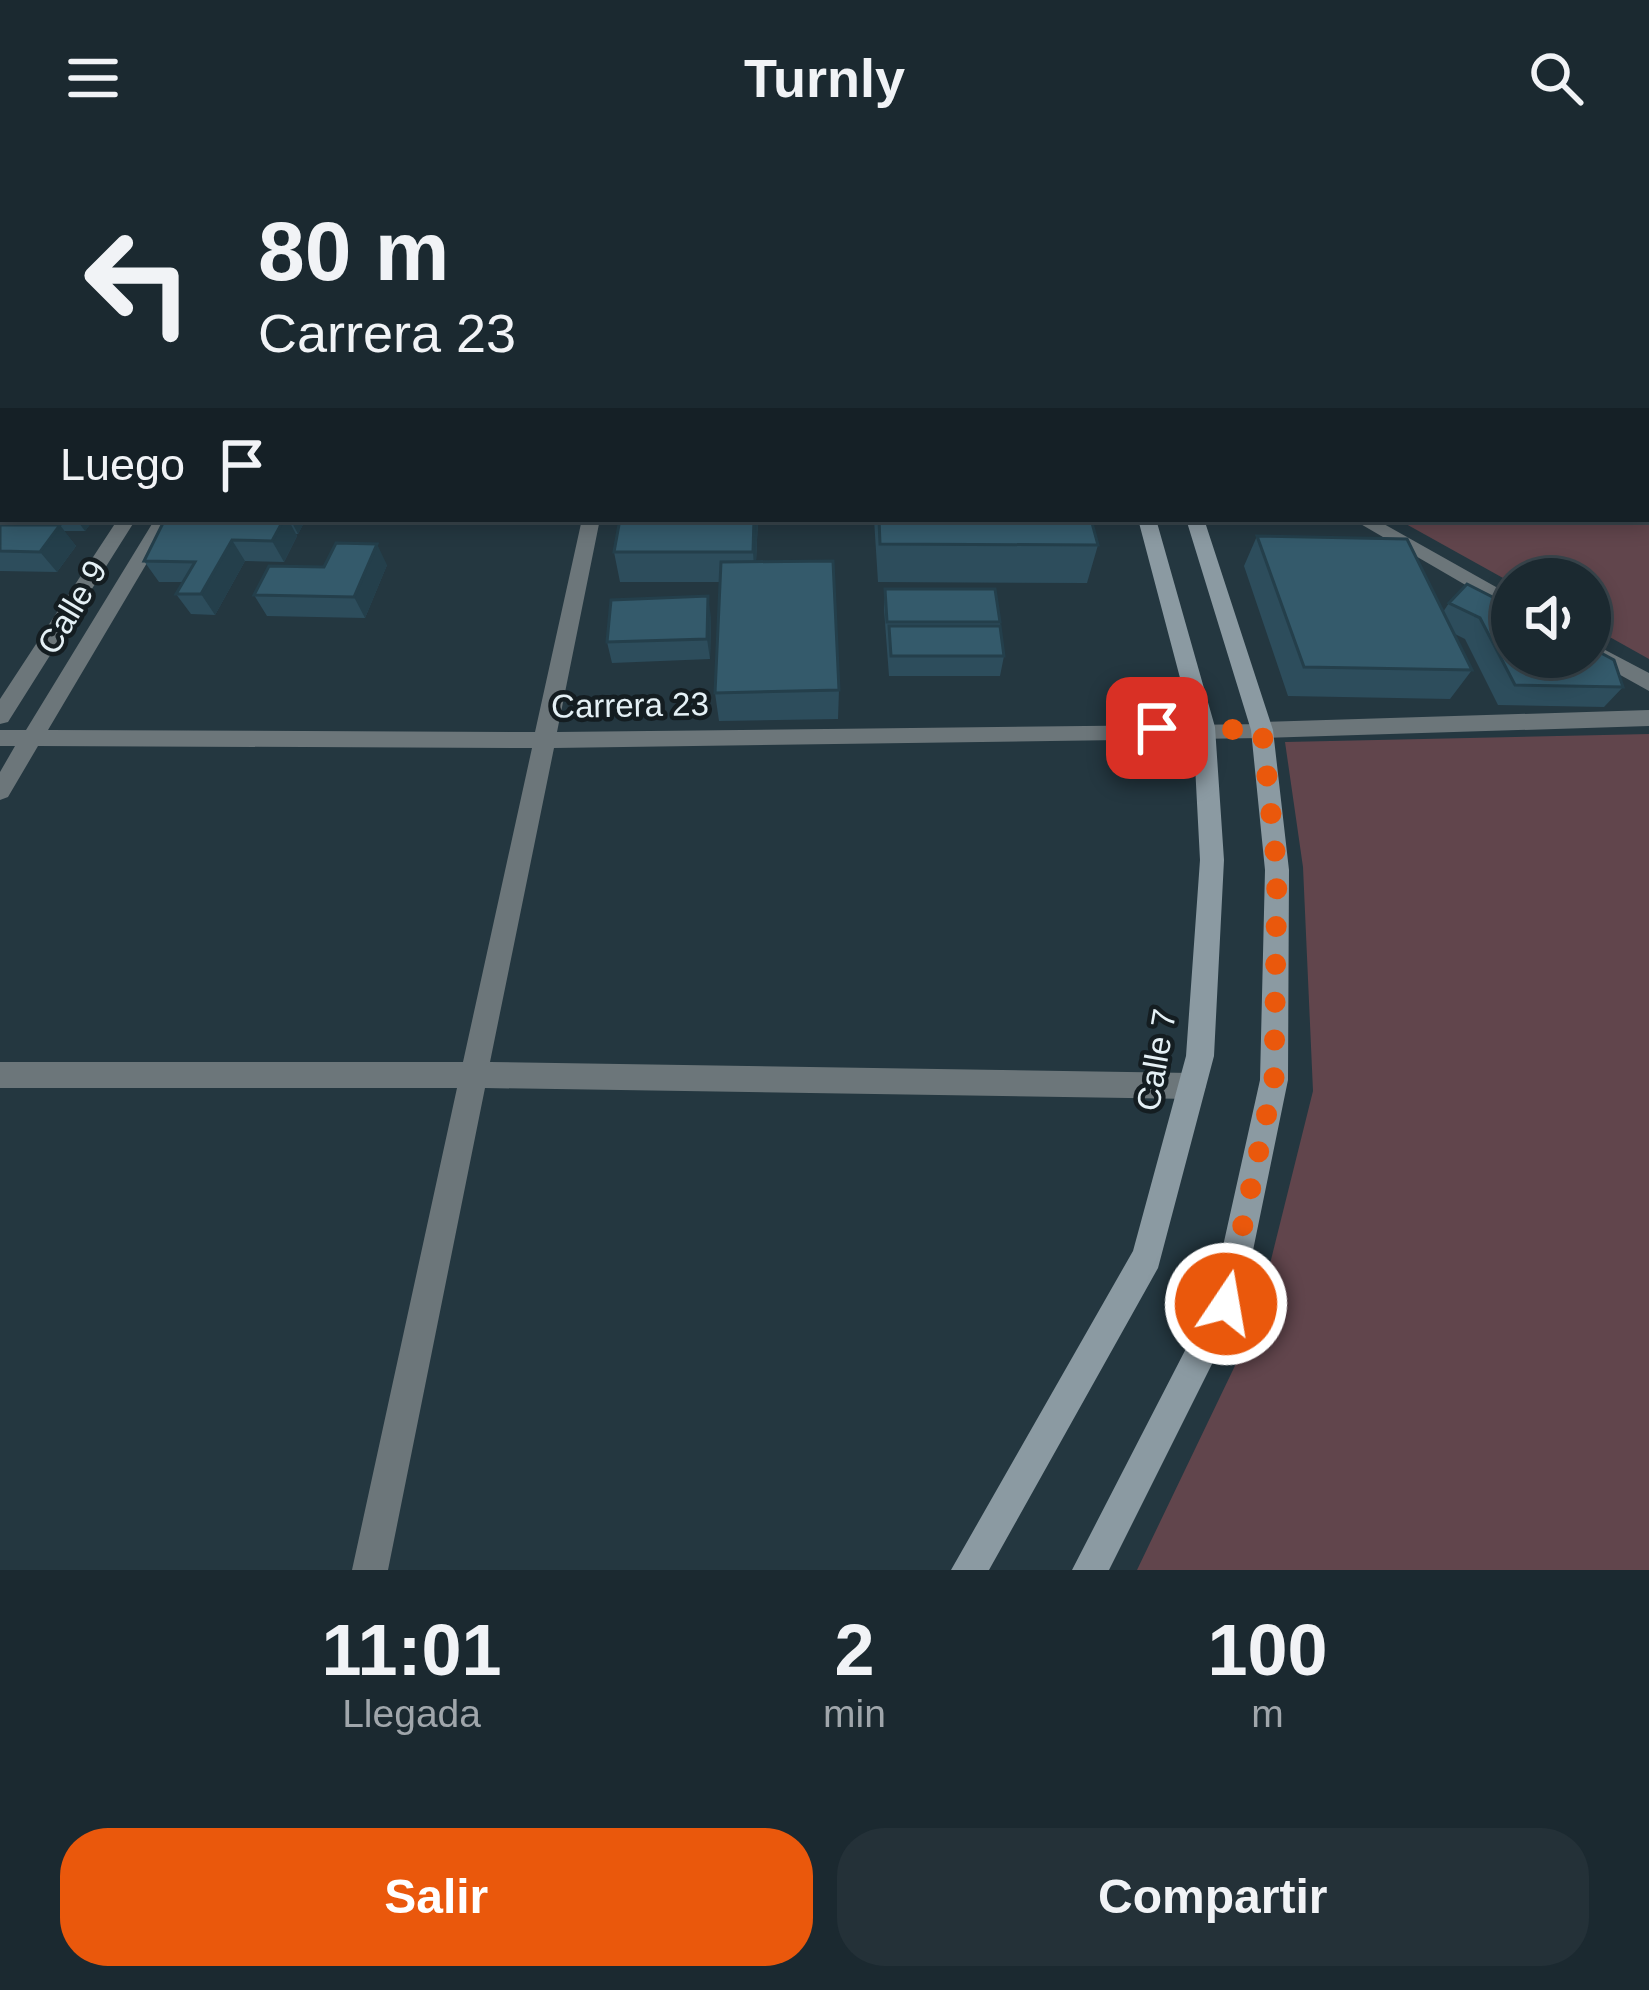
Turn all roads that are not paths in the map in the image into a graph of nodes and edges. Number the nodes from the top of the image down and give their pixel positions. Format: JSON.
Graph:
{"nodes":[{"id":1,"x":125,"y":522,"type":"edge"},
{"id":2,"x":162,"y":522,"type":"edge"},
{"id":3,"x":590,"y":522,"type":"edge"},
{"id":4,"x":1148,"y":522,"type":"edge"},
{"id":5,"x":1196,"y":522,"type":"edge"},
{"id":6,"x":1366,"y":522,"type":"edge"},
{"id":7,"x":1491,"y":593,"type":"edge"},
{"id":8,"x":1611,"y":662,"type":"edge"},
{"id":9,"x":1649,"y":683,"type":"edge"},
{"id":10,"x":0,"y":716,"type":"edge"},
{"id":11,"x":1649,"y":718,"type":"edge"},
{"id":12,"x":1204,"y":728,"type":"junction"},
{"id":13,"x":1262,"y":730,"type":"junction"},
{"id":14,"x":31,"y":737,"type":"junction"},
{"id":15,"x":0,"y":738,"type":"edge"},
{"id":16,"x":547,"y":740,"type":"junction"},
{"id":17,"x":0,"y":791,"type":"edge"},
{"id":18,"x":0,"y":1075,"type":"edge"},
{"id":19,"x":476,"y":1075,"type":"junction"},
{"id":20,"x":1192,"y":1086,"type":"junction"},
{"id":21,"x":370,"y":1570,"type":"edge"},
{"id":22,"x":969,"y":1570,"type":"edge"},
{"id":23,"x":1090,"y":1570,"type":"edge"}],
"edges":[{"from":1,"to":10,"type":"street","name":"Calle 9"},
{"from":2,"to":14,"type":"street","name":"Calle 9"},
{"from":3,"to":16,"type":"street"},
{"from":4,"to":12,"type":"main road","name":"Calle 7"},
{"from":5,"to":13,"type":"street"},
{"from":6,"to":7,"type":"street"},
{"from":8,"to":9,"type":"street"},
{"from":11,"to":13,"type":"street","name":"Carrera 23"},
{"from":12,"to":13,"type":"street","name":"Carrera 23"},
{"from":12,"to":16,"type":"street","name":"Carrera 23"},
{"from":12,"to":20,"type":"main road","name":"Calle 7"},
{"from":13,"to":23,"type":"street"},
{"from":14,"to":15,"type":"street","name":"Carrera 23"},
{"from":14,"to":16,"type":"street","name":"Carrera 23"},
{"from":14,"to":17,"type":"street","name":"Calle 9"},
{"from":16,"to":19,"type":"street"},
{"from":18,"to":19,"type":"street"},
{"from":19,"to":20,"type":"street"},
{"from":19,"to":21,"type":"street"},
{"from":20,"to":22,"type":"main road","name":"Calle 7"}]}
